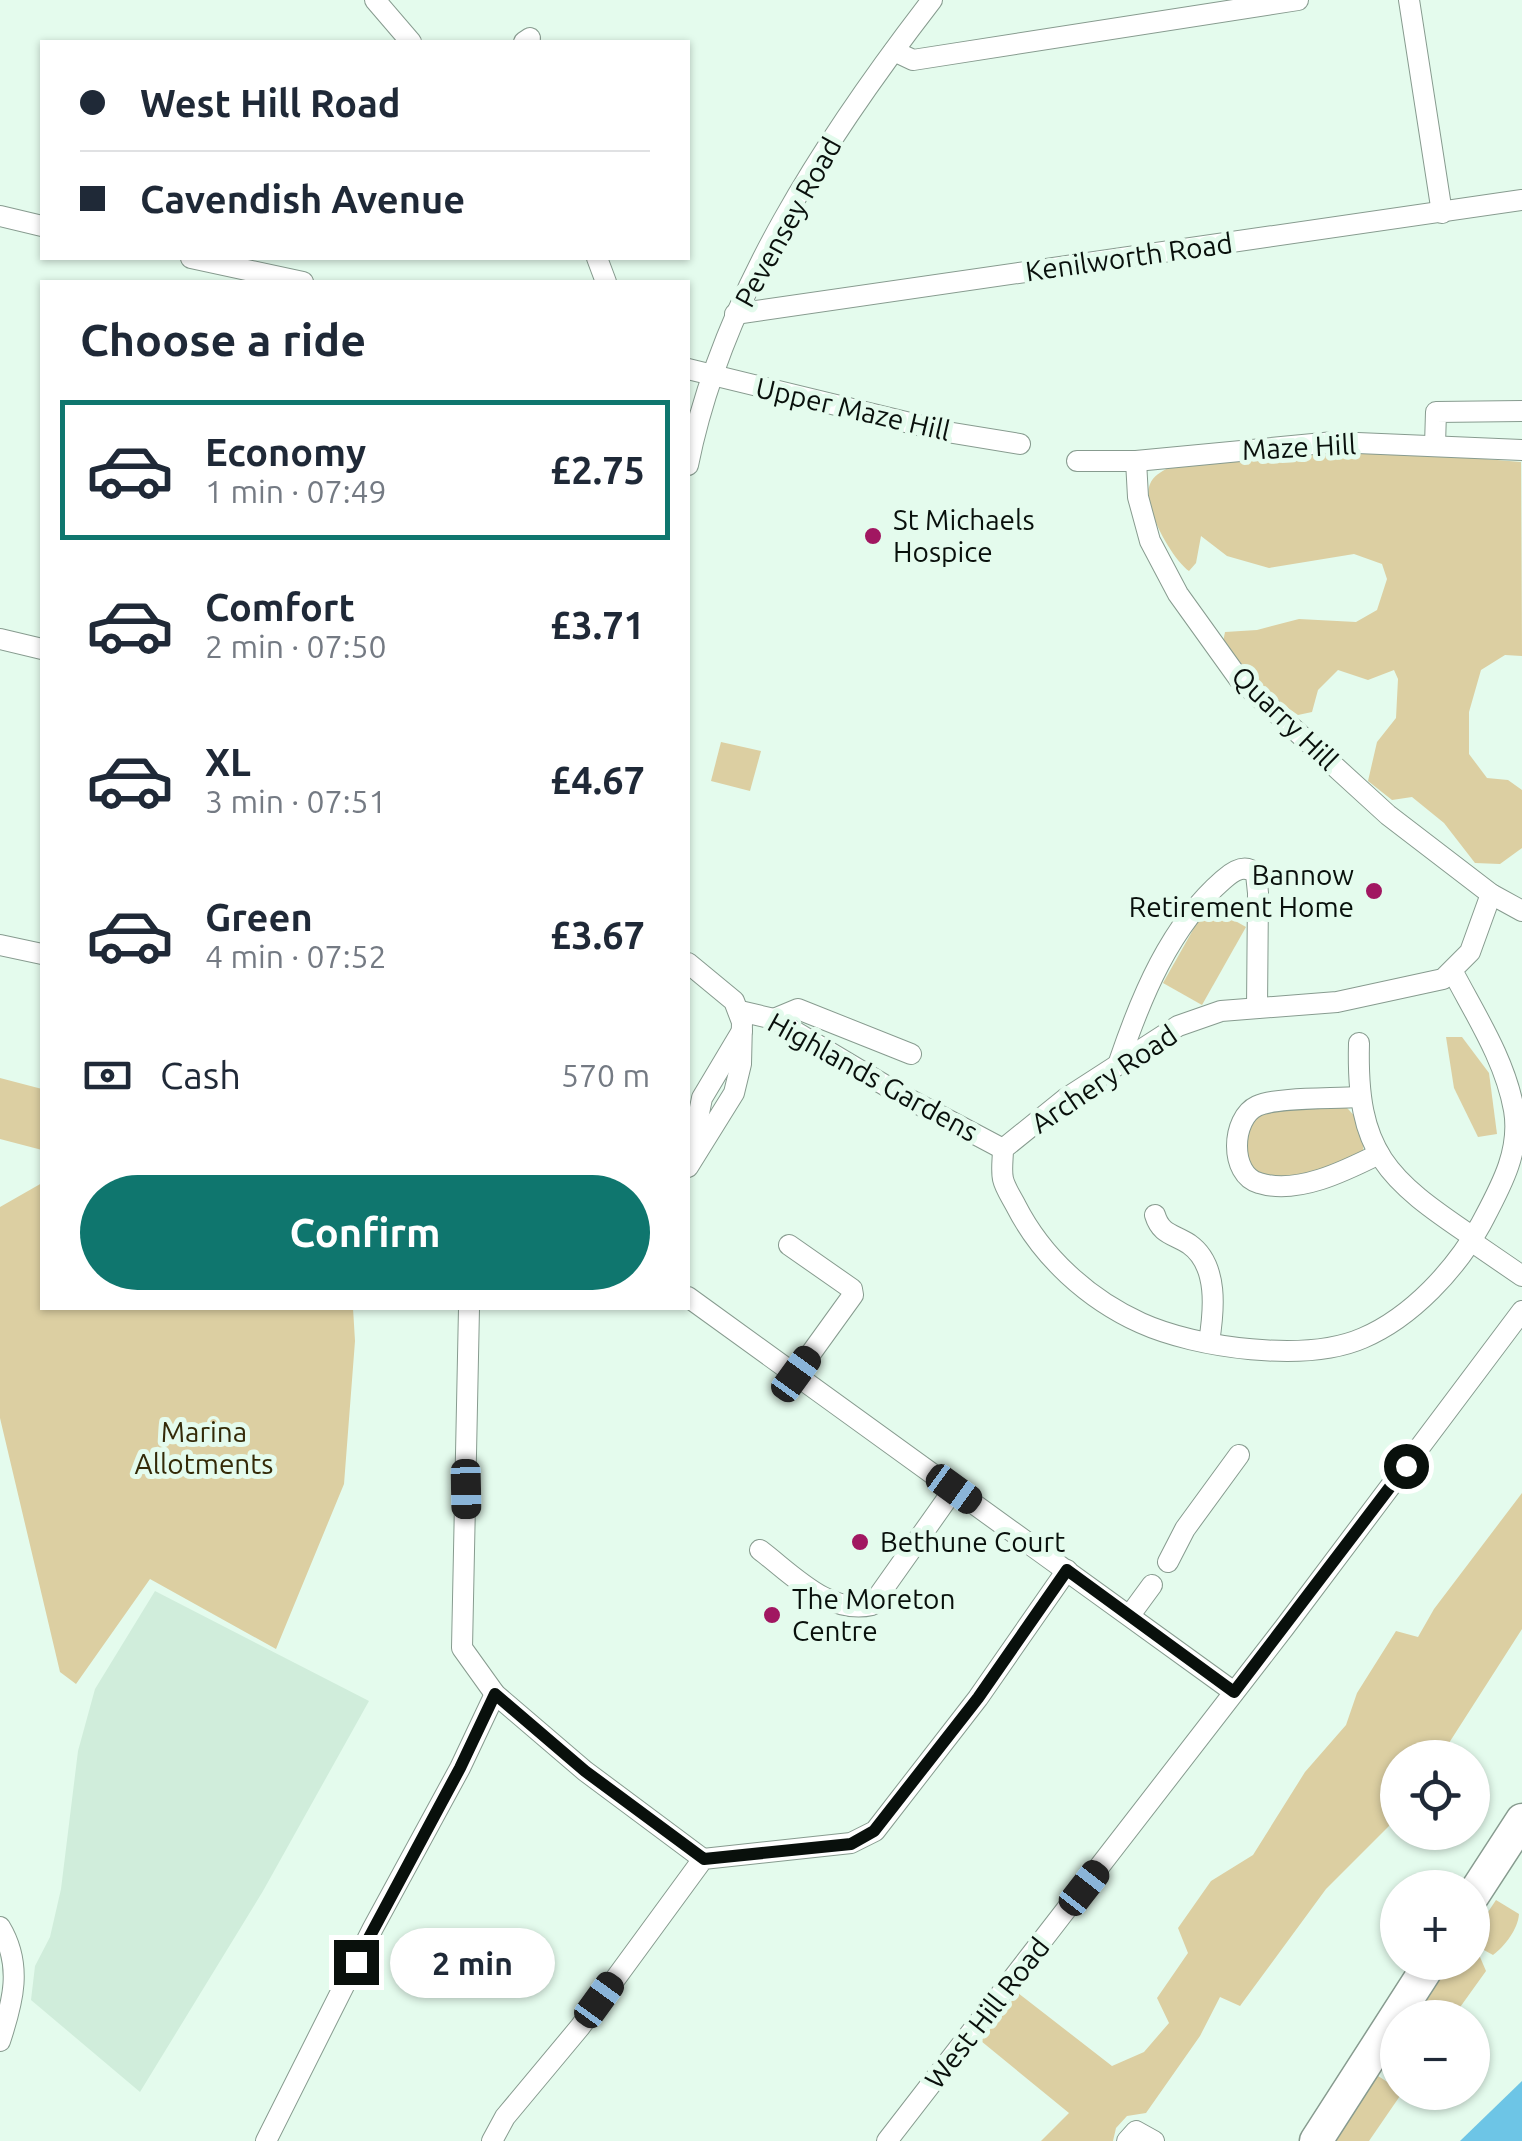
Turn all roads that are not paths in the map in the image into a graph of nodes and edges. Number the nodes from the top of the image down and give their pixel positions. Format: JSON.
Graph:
{"nodes":[{"id":1,"x":375,"y":0,"type":"edge"},
{"id":2,"x":932,"y":0,"type":"edge"},
{"id":3,"x":1298,"y":0,"type":"edge"},
{"id":4,"x":1410,"y":0,"type":"edge"},
{"id":5,"x":1237,"y":5,"type":"edge"},
{"id":6,"x":409,"y":40,"type":"edge"},
{"id":7,"x":894,"y":51,"type":"junction"},
{"id":8,"x":1522,"y":200,"type":"edge"},
{"id":9,"x":1442,"y":213,"type":"junction"},
{"id":10,"x":0,"y":216,"type":"edge"},
{"id":11,"x":40,"y":226,"type":"edge"},
{"id":12,"x":199,"y":260,"type":"edge"},
{"id":13,"x":294,"y":280,"type":"edge"},
{"id":14,"x":736,"y":314,"type":"junction"},
{"id":15,"x":690,"y":369,"type":"edge"},
{"id":16,"x":714,"y":375,"type":"junction"},
{"id":17,"x":1522,"y":411,"type":"edge"},
{"id":18,"x":1020,"y":444,"type":"dead end"},
{"id":19,"x":1435,"y":445,"type":"junction"},
{"id":20,"x":1522,"y":450,"type":"edge"},
{"id":21,"x":690,"y":455,"type":"edge"},
{"id":22,"x":1077,"y":461,"type":"dead end"},
{"id":23,"x":1136,"y":462,"type":"junction"},
{"id":24,"x":0,"y":639,"type":"edge"},
{"id":25,"x":40,"y":649,"type":"edge"},
{"id":26,"x":1491,"y":894,"type":"junction"},
{"id":27,"x":1522,"y":912,"type":"edge"},
{"id":28,"x":0,"y":945,"type":"edge"},
{"id":29,"x":40,"y":954,"type":"edge"},
{"id":30,"x":690,"y":965,"type":"edge"},
{"id":31,"x":1452,"y":972,"type":"junction"},
{"id":32,"x":1256,"y":1008,"type":"junction"},
{"id":33,"x":774,"y":1019,"type":"junction"},
{"id":34,"x":741,"y":1021,"type":"junction"},
{"id":35,"x":1358,"y":1043,"type":"dead end"},
{"id":36,"x":911,"y":1054,"type":"dead end"},
{"id":37,"x":1120,"y":1062,"type":"junction"},
{"id":38,"x":1358,"y":1096,"type":"junction"},
{"id":39,"x":1003,"y":1148,"type":"junction"},
{"id":40,"x":1378,"y":1154,"type":"junction"},
{"id":41,"x":690,"y":1157,"type":"edge"},
{"id":42,"x":1155,"y":1214,"type":"dead end"},
{"id":43,"x":1472,"y":1239,"type":"junction"},
{"id":44,"x":789,"y":1245,"type":"dead end"},
{"id":45,"x":1522,"y":1276,"type":"edge"},
{"id":46,"x":690,"y":1298,"type":"edge"},
{"id":47,"x":469,"y":1310,"type":"edge"},
{"id":48,"x":1522,"y":1311,"type":"edge"},
{"id":49,"x":1209,"y":1342,"type":"junction"},
{"id":50,"x":796,"y":1374,"type":"junction"},
{"id":51,"x":1239,"y":1455,"type":"dead end"},
{"id":52,"x":954,"y":1489,"type":"junction"},
{"id":53,"x":760,"y":1550,"type":"dead end"},
{"id":54,"x":1168,"y":1562,"type":"dead end"},
{"id":55,"x":1067,"y":1570,"type":"junction"},
{"id":56,"x":1152,"y":1585,"type":"dead end"},
{"id":57,"x":1130,"y":1616,"type":"junction"},
{"id":58,"x":1234,"y":1692,"type":"junction"},
{"id":59,"x":495,"y":1694,"type":"junction"},
{"id":60,"x":1522,"y":1820,"type":"edge"},
{"id":61,"x":704,"y":1859,"type":"junction"},
{"id":62,"x":1490,"y":1870,"type":"edge"},
{"id":63,"x":0,"y":1927,"type":"edge"},
{"id":64,"x":1419,"y":1980,"type":"edge"},
{"id":65,"x":0,"y":2042,"type":"edge"},
{"id":66,"x":1129,"y":2138,"type":"edge"},
{"id":67,"x":266,"y":2141,"type":"edge"},
{"id":68,"x":492,"y":2141,"type":"edge"},
{"id":69,"x":887,"y":2141,"type":"edge"},
{"id":70,"x":1154,"y":2141,"type":"edge"},
{"id":71,"x":1316,"y":2141,"type":"edge"}],
"edges":[{"from":1,"to":6,"type":"street"},
{"from":2,"to":7,"type":"street","name":"Pevensey Road"},
{"from":3,"to":5,"type":"street"},
{"from":4,"to":9,"type":"street"},
{"from":5,"to":7,"type":"street"},
{"from":7,"to":14,"type":"street","name":"Pevensey Road"},
{"from":8,"to":9,"type":"street","name":"Kenilworth Road"},
{"from":9,"to":14,"type":"street","name":"Kenilworth Road"},
{"from":10,"to":11,"type":"street"},
{"from":12,"to":13,"type":"street"},
{"from":14,"to":16,"type":"street","name":"Pevensey Road"},
{"from":15,"to":16,"type":"street","name":"Upper Maze Hill"},
{"from":16,"to":18,"type":"street","name":"Upper Maze Hill"},
{"from":16,"to":21,"type":"street","name":"Pevensey Road"},
{"from":17,"to":19,"type":"street"},
{"from":19,"to":20,"type":"street","name":"Maze Hill"},
{"from":19,"to":23,"type":"street","name":"Maze Hill"},
{"from":22,"to":23,"type":"street","name":"Maze Hill"},
{"from":23,"to":26,"type":"street","name":"Quarry Hill"},
{"from":24,"to":25,"type":"street"},
{"from":26,"to":27,"type":"street","name":"Quarry Hill"},
{"from":26,"to":31,"type":"street"},
{"from":28,"to":29,"type":"street"},
{"from":30,"to":34,"type":"street"},
{"from":31,"to":32,"type":"street","name":"Archery Road"},
{"from":31,"to":43,"type":"street","name":"Archery Road"},
{"from":32,"to":37,"type":"street","name":"Archery Road"},
{"from":32,"to":37,"type":"street"},
{"from":33,"to":34,"type":"street","name":"Highlands Gardens"},
{"from":33,"to":36,"type":"street"},
{"from":33,"to":39,"type":"street","name":"Highlands Gardens"},
{"from":34,"to":41,"type":"street"},
{"from":35,"to":38,"type":"street"},
{"from":37,"to":39,"type":"street","name":"Archery Road"},
{"from":38,"to":40,"type":"street"},
{"from":38,"to":40,"type":"street"},
{"from":39,"to":49,"type":"street","name":"Archery Road"},
{"from":40,"to":43,"type":"street"},
{"from":42,"to":49,"type":"street"},
{"from":43,"to":45,"type":"street"},
{"from":43,"to":49,"type":"street","name":"Archery Road"},
{"from":44,"to":50,"type":"street"},
{"from":46,"to":50,"type":"street"},
{"from":47,"to":59,"type":"street"},
{"from":48,"to":58,"type":"street","name":"West Hill Road"},
{"from":50,"to":52,"type":"street"},
{"from":51,"to":54,"type":"street"},
{"from":52,"to":53,"type":"street"},
{"from":52,"to":55,"type":"street"},
{"from":55,"to":57,"type":"street"},
{"from":55,"to":61,"type":"street"},
{"from":56,"to":57,"type":"street"},
{"from":57,"to":58,"type":"street"},
{"from":58,"to":69,"type":"street","name":"West Hill Road"},
{"from":59,"to":61,"type":"street"},
{"from":59,"to":67,"type":"street"},
{"from":60,"to":62,"type":"highway"},
{"from":61,"to":68,"type":"street"},
{"from":63,"to":65,"type":"street"},
{"from":64,"to":71,"type":"highway"},
{"from":66,"to":70,"type":"street"}]}
